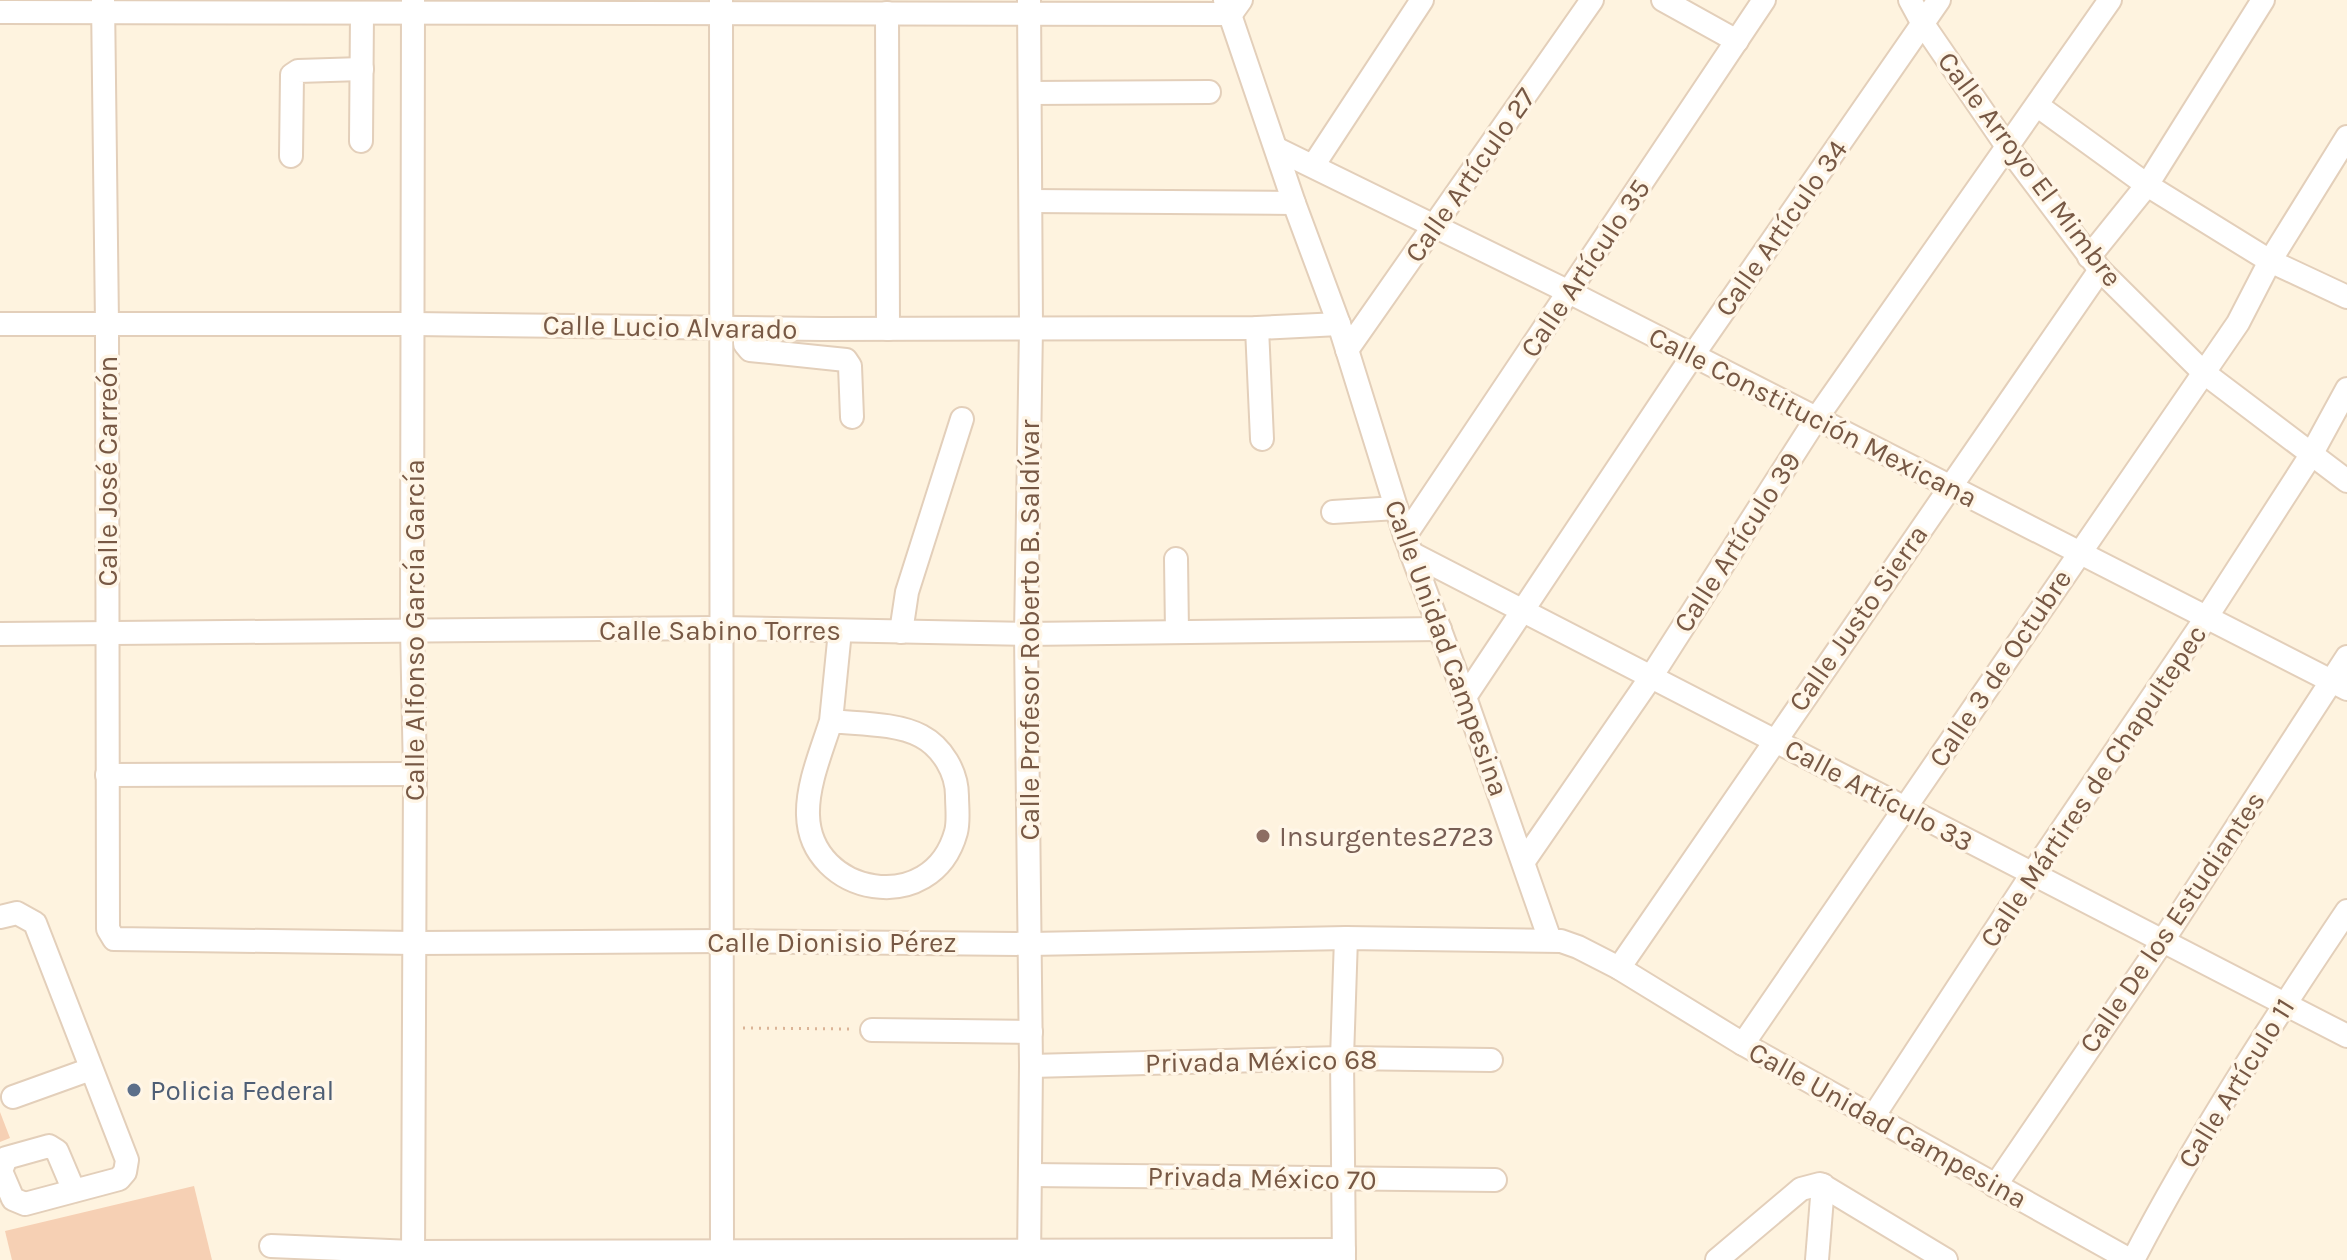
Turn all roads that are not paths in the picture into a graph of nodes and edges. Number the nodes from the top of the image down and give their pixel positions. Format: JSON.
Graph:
{"nodes":[{"id":1,"x":1422,"y":0,"type":"edge"},
{"id":2,"x":1592,"y":0,"type":"edge"},
{"id":3,"x":1663,"y":0,"type":"edge"},
{"id":4,"x":1764,"y":0,"type":"edge"},
{"id":5,"x":1910,"y":0,"type":"edge"},
{"id":6,"x":1939,"y":0,"type":"edge"},
{"id":7,"x":2110,"y":0,"type":"edge"},
{"id":8,"x":2263,"y":0,"type":"edge"},
{"id":9,"x":1232,"y":5,"type":"edge"},
{"id":10,"x":69,"y":6,"type":"edge"},
{"id":11,"x":104,"y":6,"type":"edge"},
{"id":12,"x":413,"y":6,"type":"edge"},
{"id":13,"x":1029,"y":6,"type":"edge"},
{"id":14,"x":721,"y":7,"type":"edge"},
{"id":15,"x":0,"y":12,"type":"edge"},
{"id":16,"x":362,"y":13,"type":"junction"},
{"id":17,"x":887,"y":13,"type":"junction"},
{"id":18,"x":1923,"y":24,"type":"junction"},
{"id":19,"x":1737,"y":41,"type":"junction"},
{"id":20,"x":362,"y":69,"type":"junction"},
{"id":21,"x":1209,"y":92,"type":"dead end"},
{"id":22,"x":1030,"y":93,"type":"junction"},
{"id":23,"x":2038,"y":106,"type":"junction"},
{"id":24,"x":2347,"y":137,"type":"edge"},
{"id":25,"x":361,"y":141,"type":"dead end"},
{"id":26,"x":2006,"y":145,"type":"junction"},
{"id":27,"x":1277,"y":149,"type":"junction"},
{"id":28,"x":291,"y":156,"type":"dead end"},
{"id":29,"x":1313,"y":166,"type":"junction"},
{"id":30,"x":2147,"y":185,"type":"junction"},
{"id":31,"x":1031,"y":201,"type":"junction"},
{"id":32,"x":1294,"y":203,"type":"junction"},
{"id":33,"x":1436,"y":225,"type":"junction"},
{"id":34,"x":2270,"y":261,"type":"junction"},
{"id":35,"x":2094,"y":264,"type":"junction"},
{"id":36,"x":1569,"y":292,"type":"junction"},
{"id":37,"x":2347,"y":297,"type":"edge"},
{"id":38,"x":0,"y":324,"type":"edge"},
{"id":39,"x":107,"y":324,"type":"junction"},
{"id":40,"x":414,"y":324,"type":"junction"},
{"id":41,"x":1339,"y":324,"type":"junction"},
{"id":42,"x":734,"y":328,"type":"junction"},
{"id":43,"x":1031,"y":328,"type":"junction"},
{"id":44,"x":1257,"y":328,"type":"junction"},
{"id":45,"x":888,"y":329,"type":"junction"},
{"id":46,"x":1347,"y":350,"type":"junction"},
{"id":47,"x":1693,"y":355,"type":"junction"},
{"id":48,"x":2203,"y":372,"type":"junction"},
{"id":49,"x":2347,"y":389,"type":"edge"},
{"id":50,"x":852,"y":417,"type":"dead end"},
{"id":51,"x":962,"y":419,"type":"dead end"},
{"id":52,"x":1816,"y":419,"type":"junction"},
{"id":53,"x":1262,"y":439,"type":"dead end"},
{"id":54,"x":2311,"y":455,"type":"junction"},
{"id":55,"x":2347,"y":481,"type":"edge"},
{"id":56,"x":1949,"y":487,"type":"junction"},
{"id":57,"x":1396,"y":508,"type":"junction"},
{"id":58,"x":1333,"y":512,"type":"dead end"},
{"id":59,"x":1408,"y":545,"type":"junction"},
{"id":60,"x":2078,"y":553,"type":"junction"},
{"id":61,"x":1176,"y":559,"type":"dead end"},
{"id":62,"x":1523,"y":610,"type":"junction"},
{"id":63,"x":2206,"y":618,"type":"junction"},
{"id":64,"x":721,"y":628,"type":"junction"},
{"id":65,"x":412,"y":629,"type":"junction"},
{"id":66,"x":1440,"y":629,"type":"junction"},
{"id":67,"x":840,"y":631,"type":"junction"},
{"id":68,"x":901,"y":632,"type":"junction"},
{"id":69,"x":1177,"y":632,"type":"junction"},
{"id":70,"x":106,"y":633,"type":"junction"},
{"id":71,"x":0,"y":634,"type":"edge"},
{"id":72,"x":1026,"y":634,"type":"junction"},
{"id":73,"x":2347,"y":657,"type":"edge"},
{"id":74,"x":1651,"y":677,"type":"junction"},
{"id":75,"x":2339,"y":685,"type":"edge"},
{"id":76,"x":1465,"y":697,"type":"junction"},
{"id":77,"x":831,"y":721,"type":"junction"},
{"id":78,"x":1774,"y":740,"type":"junction"},
{"id":79,"x":415,"y":774,"type":"junction"},
{"id":80,"x":107,"y":775,"type":"junction"},
{"id":81,"x":1904,"y":808,"type":"junction"},
{"id":82,"x":1524,"y":861,"type":"junction"},
{"id":83,"x":2032,"y":874,"type":"junction"},
{"id":84,"x":2347,"y":911,"type":"edge"},
{"id":85,"x":0,"y":917,"type":"edge"},
{"id":86,"x":1346,"y":938,"type":"junction"},
{"id":87,"x":114,"y":939,"type":"joint"},
{"id":88,"x":1550,"y":940,"type":"junction"},
{"id":89,"x":721,"y":941,"type":"junction"},
{"id":90,"x":2162,"y":942,"type":"junction"},
{"id":91,"x":415,"y":943,"type":"junction"},
{"id":92,"x":1030,"y":944,"type":"junction"},
{"id":93,"x":1619,"y":968,"type":"junction"},
{"id":94,"x":2285,"y":1003,"type":"junction"},
{"id":95,"x":872,"y":1030,"type":"road end"},
{"id":96,"x":1031,"y":1032,"type":"junction"},
{"id":97,"x":2347,"y":1036,"type":"edge"},
{"id":98,"x":1743,"y":1044,"type":"junction"},
{"id":99,"x":1342,"y":1058,"type":"junction"},
{"id":100,"x":1491,"y":1060,"type":"dead end"},
{"id":101,"x":1031,"y":1066,"type":"junction"},
{"id":102,"x":91,"y":1069,"type":"junction"},
{"id":103,"x":13,"y":1097,"type":"dead end"},
{"id":104,"x":1873,"y":1117,"type":"junction"},
{"id":105,"x":1030,"y":1175,"type":"junction"},
{"id":106,"x":1342,"y":1179,"type":"junction"},
{"id":107,"x":1495,"y":1180,"type":"dead end"},
{"id":108,"x":1823,"y":1185,"type":"junction"},
{"id":109,"x":1995,"y":1186,"type":"junction"},
{"id":110,"x":74,"y":1191,"type":"dead end"},
{"id":111,"x":271,"y":1246,"type":"dead end"},
{"id":112,"x":1028,"y":1255,"type":"edge"},
{"id":113,"x":1344,"y":1255,"type":"edge"},
{"id":114,"x":413,"y":1256,"type":"edge"},
{"id":115,"x":722,"y":1256,"type":"edge"},
{"id":116,"x":1717,"y":1260,"type":"edge"},
{"id":117,"x":1817,"y":1260,"type":"edge"},
{"id":118,"x":1946,"y":1260,"type":"edge"},
{"id":119,"x":2131,"y":1260,"type":"edge"}],
"edges":[{"from":1,"to":29,"type":"street"},
{"from":2,"to":33,"type":"street","name":"Calle Artículo 27"},
{"from":3,"to":19,"type":"street"},
{"from":4,"to":19,"type":"street","name":"Calle Artículo 35"},
{"from":5,"to":18,"type":"street","name":"Calle Arroyo El Mimbre"},
{"from":6,"to":18,"type":"street","name":"Calle Artículo 34"},
{"from":7,"to":23,"type":"street","name":"Calle Artículo 39"},
{"from":8,"to":30,"type":"street","name":"Calle Justo Sierra"},
{"from":9,"to":13,"type":"street"},
{"from":9,"to":27,"type":"street","name":"Calle Unidad Campesina"},
{"from":10,"to":11,"type":"street"},
{"from":10,"to":15,"type":"street"},
{"from":11,"to":16,"type":"street"},
{"from":11,"to":39,"type":"street","name":"Calle José Carreón"},
{"from":12,"to":14,"type":"street"},
{"from":12,"to":16,"type":"street"},
{"from":12,"to":40,"type":"street","name":"Calle Alfonso García García"},
{"from":13,"to":17,"type":"street"},
{"from":13,"to":22,"type":"street","name":"Calle Profesor Roberto B. Saldívar"},
{"from":14,"to":17,"type":"street"},
{"from":14,"to":42,"type":"street"},
{"from":16,"to":20,"type":"street"},
{"from":17,"to":45,"type":"street"},
{"from":18,"to":26,"type":"street","name":"Calle Arroyo El Mimbre"},
{"from":18,"to":47,"type":"street","name":"Calle Artículo 34"},
{"from":19,"to":36,"type":"street","name":"Calle Artículo 35"},
{"from":20,"to":25,"type":"street"},
{"from":20,"to":28,"type":"street"},
{"from":21,"to":22,"type":"street"},
{"from":22,"to":31,"type":"street","name":"Calle Profesor Roberto B. Saldívar"},
{"from":23,"to":26,"type":"street","name":"Calle Artículo 39"},
{"from":23,"to":30,"type":"street","name":"Calle Arroyo El Mimbre"},
{"from":24,"to":34,"type":"street"},
{"from":26,"to":35,"type":"street","name":"Calle Arroyo El Mimbre"},
{"from":26,"to":52,"type":"street","name":"Calle Artículo 39"},
{"from":27,"to":29,"type":"street","name":"Calle Constitución Mexicana"},
{"from":27,"to":32,"type":"street","name":"Calle Unidad Campesina"},
{"from":29,"to":33,"type":"street","name":"Calle Constitución Mexicana"},
{"from":30,"to":34,"type":"street","name":"Calle Arroyo El Mimbre"},
{"from":30,"to":35,"type":"street","name":"Calle Justo Sierra"},
{"from":31,"to":32,"type":"street"},
{"from":31,"to":43,"type":"street","name":"Calle Profesor Roberto B. Saldívar"},
{"from":32,"to":41,"type":"street","name":"Calle Unidad Campesina"},
{"from":33,"to":36,"type":"street","name":"Calle Constitución Mexicana"},
{"from":33,"to":46,"type":"street","name":"Calle Artículo 27"},
{"from":34,"to":37,"type":"street","name":"Calle Arroyo El Mimbre"},
{"from":34,"to":48,"type":"street","name":"Calle 3 de Octubre"},
{"from":35,"to":48,"type":"street","name":"Calle Arroyo El Mimbre"},
{"from":35,"to":56,"type":"street","name":"Calle Justo Sierra"},
{"from":36,"to":47,"type":"street","name":"Calle Constitución Mexicana"},
{"from":36,"to":59,"type":"street","name":"Calle Artículo 35"},
{"from":38,"to":39,"type":"street","name":"Calle Lucio Alvarado"},
{"from":39,"to":40,"type":"street","name":"Calle Lucio Alvarado"},
{"from":39,"to":70,"type":"street","name":"Calle José Carreón"},
{"from":40,"to":42,"type":"street","name":"Calle Lucio Alvarado"},
{"from":40,"to":65,"type":"street","name":"Calle Alfonso García García"},
{"from":41,"to":44,"type":"street","name":"Calle Lucio Alvarado"},
{"from":41,"to":46,"type":"street","name":"Calle Unidad Campesina"},
{"from":42,"to":45,"type":"street","name":"Calle Lucio Alvarado"},
{"from":42,"to":50,"type":"street"},
{"from":42,"to":64,"type":"street"},
{"from":43,"to":44,"type":"street","name":"Calle Lucio Alvarado"},
{"from":43,"to":45,"type":"street","name":"Calle Lucio Alvarado"},
{"from":43,"to":72,"type":"street","name":"Calle Profesor Roberto B. Saldívar"},
{"from":44,"to":53,"type":"street"},
{"from":46,"to":57,"type":"street","name":"Calle Unidad Campesina"},
{"from":47,"to":52,"type":"street","name":"Calle Constitución Mexicana"},
{"from":47,"to":62,"type":"street","name":"Calle Artículo 34"},
{"from":48,"to":54,"type":"street","name":"Calle Arroyo El Mimbre"},
{"from":48,"to":60,"type":"street","name":"Calle 3 de Octubre"},
{"from":49,"to":54,"type":"street","name":"Calle Mártires de Chapultepec"},
{"from":51,"to":68,"type":"street"},
{"from":52,"to":56,"type":"street","name":"Calle Constitución Mexicana"},
{"from":52,"to":74,"type":"street","name":"Calle Artículo 39"},
{"from":54,"to":55,"type":"street","name":"Calle Arroyo El Mimbre"},
{"from":54,"to":63,"type":"street","name":"Calle Mártires de Chapultepec"},
{"from":56,"to":60,"type":"street","name":"Calle Constitución Mexicana"},
{"from":56,"to":78,"type":"street","name":"Calle Justo Sierra"},
{"from":57,"to":58,"type":"street"},
{"from":57,"to":59,"type":"street","name":"Calle Unidad Campesina"},
{"from":59,"to":62,"type":"street","name":"Calle Artículo 33"},
{"from":59,"to":66,"type":"street","name":"Calle Unidad Campesina"},
{"from":60,"to":63,"type":"street","name":"Calle Constitución Mexicana"},
{"from":60,"to":81,"type":"street","name":"Calle 3 de Octubre"},
{"from":61,"to":69,"type":"street"},
{"from":62,"to":74,"type":"street","name":"Calle Artículo 33"},
{"from":62,"to":76,"type":"street","name":"Calle Artículo 34"},
{"from":63,"to":75,"type":"street","name":"Calle Constitución Mexicana"},
{"from":63,"to":83,"type":"street","name":"Calle Mártires de Chapultepec"},
{"from":64,"to":65,"type":"street","name":"Calle Sabino Torres"},
{"from":64,"to":67,"type":"street","name":"Calle Sabino Torres"},
{"from":64,"to":89,"type":"street"},
{"from":65,"to":70,"type":"street","name":"Calle Sabino Torres"},
{"from":65,"to":79,"type":"street","name":"Calle Alfonso García García"},
{"from":66,"to":69,"type":"street","name":"Calle Sabino Torres"},
{"from":66,"to":76,"type":"street","name":"Calle Unidad Campesina"},
{"from":67,"to":68,"type":"street","name":"Calle Sabino Torres"},
{"from":67,"to":77,"type":"street"},
{"from":68,"to":72,"type":"street","name":"Calle Sabino Torres"},
{"from":69,"to":72,"type":"street","name":"Calle Sabino Torres"},
{"from":70,"to":71,"type":"street","name":"Calle Sabino Torres"},
{"from":70,"to":80,"type":"street","name":"Calle José Carreón"},
{"from":72,"to":92,"type":"street","name":"Calle Profesor Roberto B. Saldívar"},
{"from":73,"to":75,"type":"street","name":"Calle De los Estudiantes"},
{"from":74,"to":78,"type":"street","name":"Calle Artículo 33"},
{"from":74,"to":82,"type":"street","name":"Calle Artículo 39"},
{"from":75,"to":90,"type":"street","name":"Calle De los Estudiantes"},
{"from":76,"to":82,"type":"street","name":"Calle Unidad Campesina"},
{"from":77,"to":77,"type":"street"},
{"from":78,"to":81,"type":"street","name":"Calle Artículo 33"},
{"from":78,"to":93,"type":"street","name":"Calle Justo Sierra"},
{"from":79,"to":80,"type":"street"},
{"from":79,"to":91,"type":"street","name":"Calle Alfonso García García"},
{"from":80,"to":87,"type":"street","name":"Calle José Carreón"},
{"from":81,"to":83,"type":"street","name":"Calle Artículo 33"},
{"from":81,"to":98,"type":"street","name":"Calle 3 de Octubre"},
{"from":82,"to":88,"type":"street","name":"Calle Unidad Campesina"},
{"from":83,"to":90,"type":"street","name":"Calle Artículo 33"},
{"from":83,"to":104,"type":"street","name":"Calle Mártires de Chapultepec"},
{"from":84,"to":94,"type":"street","name":"Calle Artículo 11"},
{"from":85,"to":102,"type":"street"},
{"from":86,"to":88,"type":"street","name":"Calle Dionisio Pérez"},
{"from":86,"to":92,"type":"street","name":"Calle Dionisio Pérez"},
{"from":86,"to":99,"type":"street"},
{"from":87,"to":91,"type":"street","name":"Calle Dionisio Pérez"},
{"from":88,"to":93,"type":"street","name":"Calle Unidad Campesina"},
{"from":89,"to":91,"type":"street","name":"Calle Dionisio Pérez"},
{"from":89,"to":92,"type":"street","name":"Calle Dionisio Pérez"},
{"from":89,"to":115,"type":"street"},
{"from":90,"to":94,"type":"street","name":"Calle Artículo 33"},
{"from":90,"to":109,"type":"street","name":"Calle De los Estudiantes"},
{"from":91,"to":114,"type":"street","name":"Calle Alfonso García García"},
{"from":92,"to":96,"type":"street","name":"Calle Profesor Roberto B. Saldívar"},
{"from":93,"to":98,"type":"street","name":"Calle Unidad Campesina"},
{"from":94,"to":97,"type":"street","name":"Calle Artículo 33"},
{"from":94,"to":119,"type":"street","name":"Calle Artículo 11"},
{"from":95,"to":96,"type":"street"},
{"from":96,"to":101,"type":"street","name":"Calle Profesor Roberto B. Saldívar"},
{"from":98,"to":104,"type":"street","name":"Calle Unidad Campesina"},
{"from":99,"to":100,"type":"street","name":"Privada México 68"},
{"from":99,"to":101,"type":"street","name":"Privada México 68"},
{"from":99,"to":106,"type":"street"},
{"from":101,"to":105,"type":"street","name":"Calle Profesor Roberto B. Saldívar"},
{"from":102,"to":103,"type":"street"},
{"from":102,"to":110,"type":"street"},
{"from":104,"to":109,"type":"street","name":"Calle Unidad Campesina"},
{"from":105,"to":106,"type":"street","name":"Privada México 70"},
{"from":105,"to":112,"type":"street","name":"Calle Profesor Roberto B. Saldívar"},
{"from":106,"to":107,"type":"street","name":"Privada México 70"},
{"from":106,"to":113,"type":"street"},
{"from":108,"to":116,"type":"street"},
{"from":108,"to":117,"type":"street"},
{"from":108,"to":118,"type":"street"},
{"from":109,"to":119,"type":"street","name":"Calle Unidad Campesina"},
{"from":111,"to":114,"type":"street"},
{"from":112,"to":113,"type":"street"},
{"from":112,"to":115,"type":"street"},
{"from":114,"to":115,"type":"street"}]}
